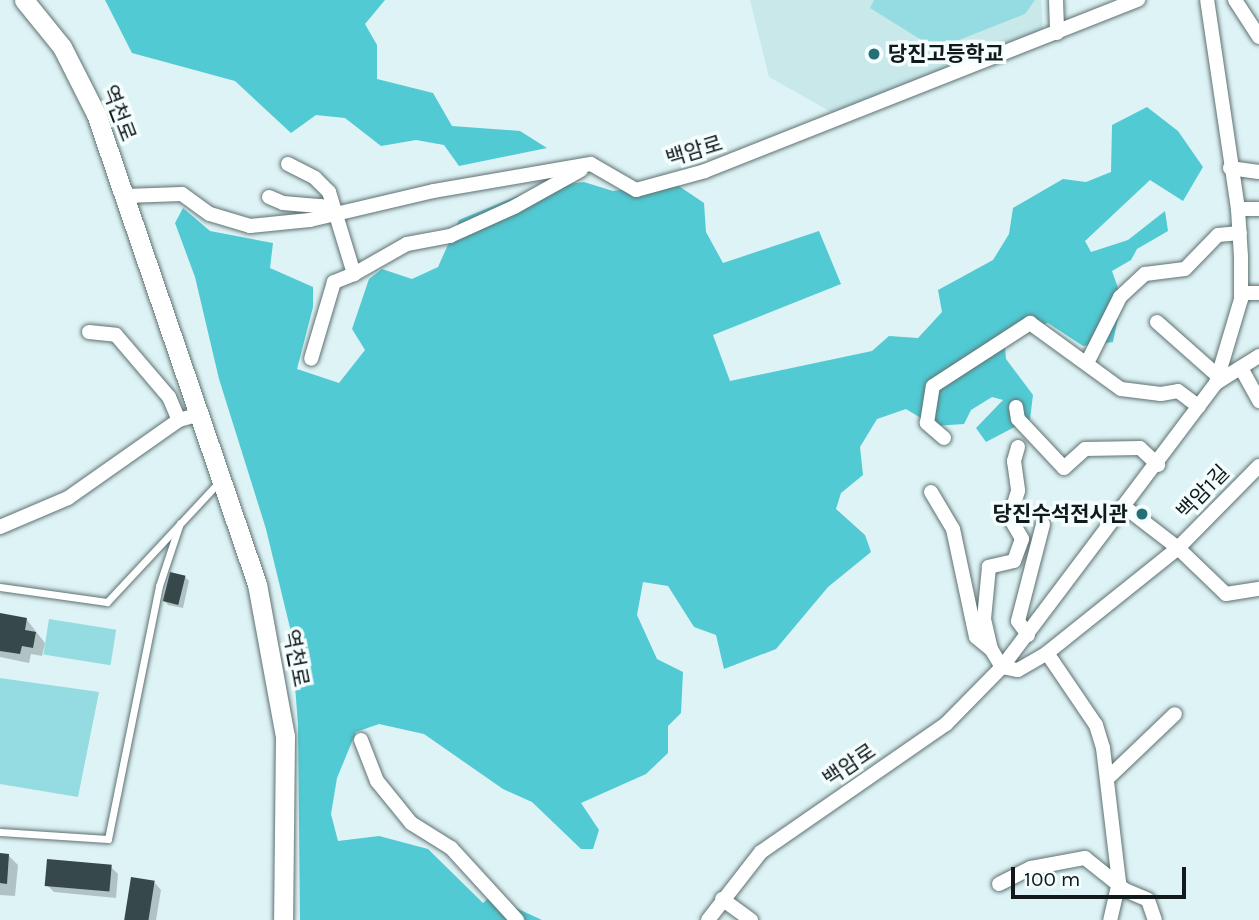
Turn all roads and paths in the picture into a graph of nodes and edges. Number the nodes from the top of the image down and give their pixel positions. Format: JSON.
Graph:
{"nodes":[{"id":1,"x":1056,"y":0,"type":"edge"},
{"id":2,"x":1138,"y":0,"type":"edge"},
{"id":3,"x":1207,"y":0,"type":"edge"},
{"id":4,"x":1235,"y":0,"type":"edge"},
{"id":5,"x":26,"y":1,"type":"edge"},
{"id":6,"x":1057,"y":33,"type":"junction"},
{"id":7,"x":1259,"y":37,"type":"edge"},
{"id":8,"x":288,"y":164,"type":"dead end"},
{"id":9,"x":591,"y":164,"type":"junction"},
{"id":10,"x":1230,"y":168,"type":"junction"},
{"id":11,"x":1259,"y":172,"type":"edge"},
{"id":12,"x":125,"y":196,"type":"junction"},
{"id":13,"x":269,"y":197,"type":"dead end"},
{"id":14,"x":1238,"y":209,"type":"junction"},
{"id":15,"x":1259,"y":209,"type":"edge"},
{"id":16,"x":336,"y":214,"type":"junction"},
{"id":17,"x":1240,"y":233,"type":"junction"},
{"id":18,"x":354,"y":274,"type":"junction"},
{"id":19,"x":1241,"y":293,"type":"junction"},
{"id":20,"x":1259,"y":293,"type":"edge"},
{"id":21,"x":1157,"y":322,"type":"dead end"},
{"id":22,"x":89,"y":332,"type":"dead end"},
{"id":23,"x":1259,"y":356,"type":"edge"},
{"id":24,"x":311,"y":359,"type":"dead end"},
{"id":25,"x":1087,"y":363,"type":"junction"},
{"id":26,"x":1241,"y":368,"type":"junction"},
{"id":27,"x":1217,"y":380,"type":"junction"},
{"id":28,"x":1259,"y":401,"type":"edge"},
{"id":29,"x":1016,"y":407,"type":"dead end"},
{"id":30,"x":1199,"y":407,"type":"junction"},
{"id":31,"x":200,"y":415,"type":"junction"},
{"id":32,"x":179,"y":420,"type":"junction"},
{"id":33,"x":944,"y":438,"type":"dead end"},
{"id":34,"x":1018,"y":447,"type":"dead end"},
{"id":35,"x":1158,"y":465,"type":"junction"},
{"id":36,"x":1259,"y":466,"type":"edge"},
{"id":37,"x":223,"y":478,"type":"junction"},
{"id":38,"x":931,"y":492,"type":"dead end"},
{"id":39,"x":1126,"y":508,"type":"junction"},
{"id":40,"x":180,"y":523,"type":"junction"},
{"id":41,"x":1043,"y":524,"type":"dead end"},
{"id":42,"x":0,"y":527,"type":"edge"},
{"id":43,"x":1178,"y":548,"type":"junction"},
{"id":44,"x":0,"y":587,"type":"edge"},
{"id":45,"x":1259,"y":589,"type":"edge"},
{"id":46,"x":1028,"y":635,"type":"junction"},
{"id":47,"x":991,"y":649,"type":"junction"},
{"id":48,"x":1047,"y":653,"type":"junction"},
{"id":49,"x":1002,"y":667,"type":"junction"},
{"id":50,"x":1175,"y":714,"type":"dead end"},
{"id":51,"x":361,"y":740,"type":"dead end"},
{"id":52,"x":1109,"y":777,"type":"junction"},
{"id":53,"x":0,"y":832,"type":"edge"},
{"id":54,"x":1119,"y":881,"type":"junction"},
{"id":55,"x":999,"y":884,"type":"dead end"},
{"id":56,"x":722,"y":900,"type":"junction"},
{"id":57,"x":283,"y":920,"type":"edge"},
{"id":58,"x":517,"y":920,"type":"edge"},
{"id":59,"x":708,"y":920,"type":"edge"},
{"id":60,"x":751,"y":920,"type":"edge"},
{"id":61,"x":1110,"y":920,"type":"edge"},
{"id":62,"x":1155,"y":920,"type":"edge"}],
"edges":[{"from":1,"to":6,"type":"street"},
{"from":2,"to":6,"type":"street","name":"백암로"},
{"from":3,"to":10,"type":"street","name":"백암로"},
{"from":4,"to":7,"type":"street"},
{"from":5,"to":12,"type":"street","name":"역천로"},
{"from":6,"to":9,"type":"street","name":"백암로"},
{"from":8,"to":16,"type":"street"},
{"from":9,"to":16,"type":"street"},
{"from":9,"to":18,"type":"street"},
{"from":10,"to":11,"type":"street"},
{"from":10,"to":14,"type":"street","name":"백암로"},
{"from":12,"to":16,"type":"street"},
{"from":12,"to":31,"type":"street","name":"역천로"},
{"from":13,"to":16,"type":"street"},
{"from":14,"to":15,"type":"street"},
{"from":14,"to":17,"type":"street","name":"백암로"},
{"from":16,"to":18,"type":"street"},
{"from":17,"to":19,"type":"street","name":"백암로"},
{"from":17,"to":25,"type":"street"},
{"from":18,"to":24,"type":"street"},
{"from":19,"to":20,"type":"street"},
{"from":19,"to":27,"type":"street","name":"백암로"},
{"from":21,"to":27,"type":"street"},
{"from":22,"to":32,"type":"street"},
{"from":23,"to":26,"type":"street"},
{"from":25,"to":30,"type":"street"},
{"from":25,"to":33,"type":"street"},
{"from":26,"to":27,"type":"street"},
{"from":26,"to":28,"type":"street"},
{"from":27,"to":30,"type":"street","name":"백암로"},
{"from":29,"to":35,"type":"street"},
{"from":30,"to":35,"type":"street","name":"백암로"},
{"from":31,"to":32,"type":"street"},
{"from":31,"to":37,"type":"street","name":"역천로"},
{"from":32,"to":42,"type":"street"},
{"from":34,"to":47,"type":"street"},
{"from":35,"to":39,"type":"street","name":"백암로"},
{"from":36,"to":43,"type":"street","name":"백암1길"},
{"from":37,"to":40,"type":"lane"},
{"from":37,"to":57,"type":"street","name":"역천로"},
{"from":38,"to":47,"type":"street"},
{"from":39,"to":43,"type":"street"},
{"from":39,"to":46,"type":"street","name":"백암로"},
{"from":40,"to":44,"type":"lane"},
{"from":40,"to":53,"type":"lane"},
{"from":41,"to":46,"type":"street"},
{"from":43,"to":45,"type":"street"},
{"from":43,"to":48,"type":"street","name":"백암1길"},
{"from":46,"to":49,"type":"street","name":"백암로"},
{"from":47,"to":49,"type":"street"},
{"from":48,"to":49,"type":"street"},
{"from":48,"to":52,"type":"street"},
{"from":49,"to":56,"type":"street","name":"백암로"},
{"from":50,"to":52,"type":"street"},
{"from":51,"to":58,"type":"street"},
{"from":52,"to":54,"type":"street"},
{"from":54,"to":55,"type":"street"},
{"from":54,"to":61,"type":"street"},
{"from":54,"to":62,"type":"street"},
{"from":56,"to":59,"type":"street","name":"백암로"},
{"from":56,"to":60,"type":"street"}]}
